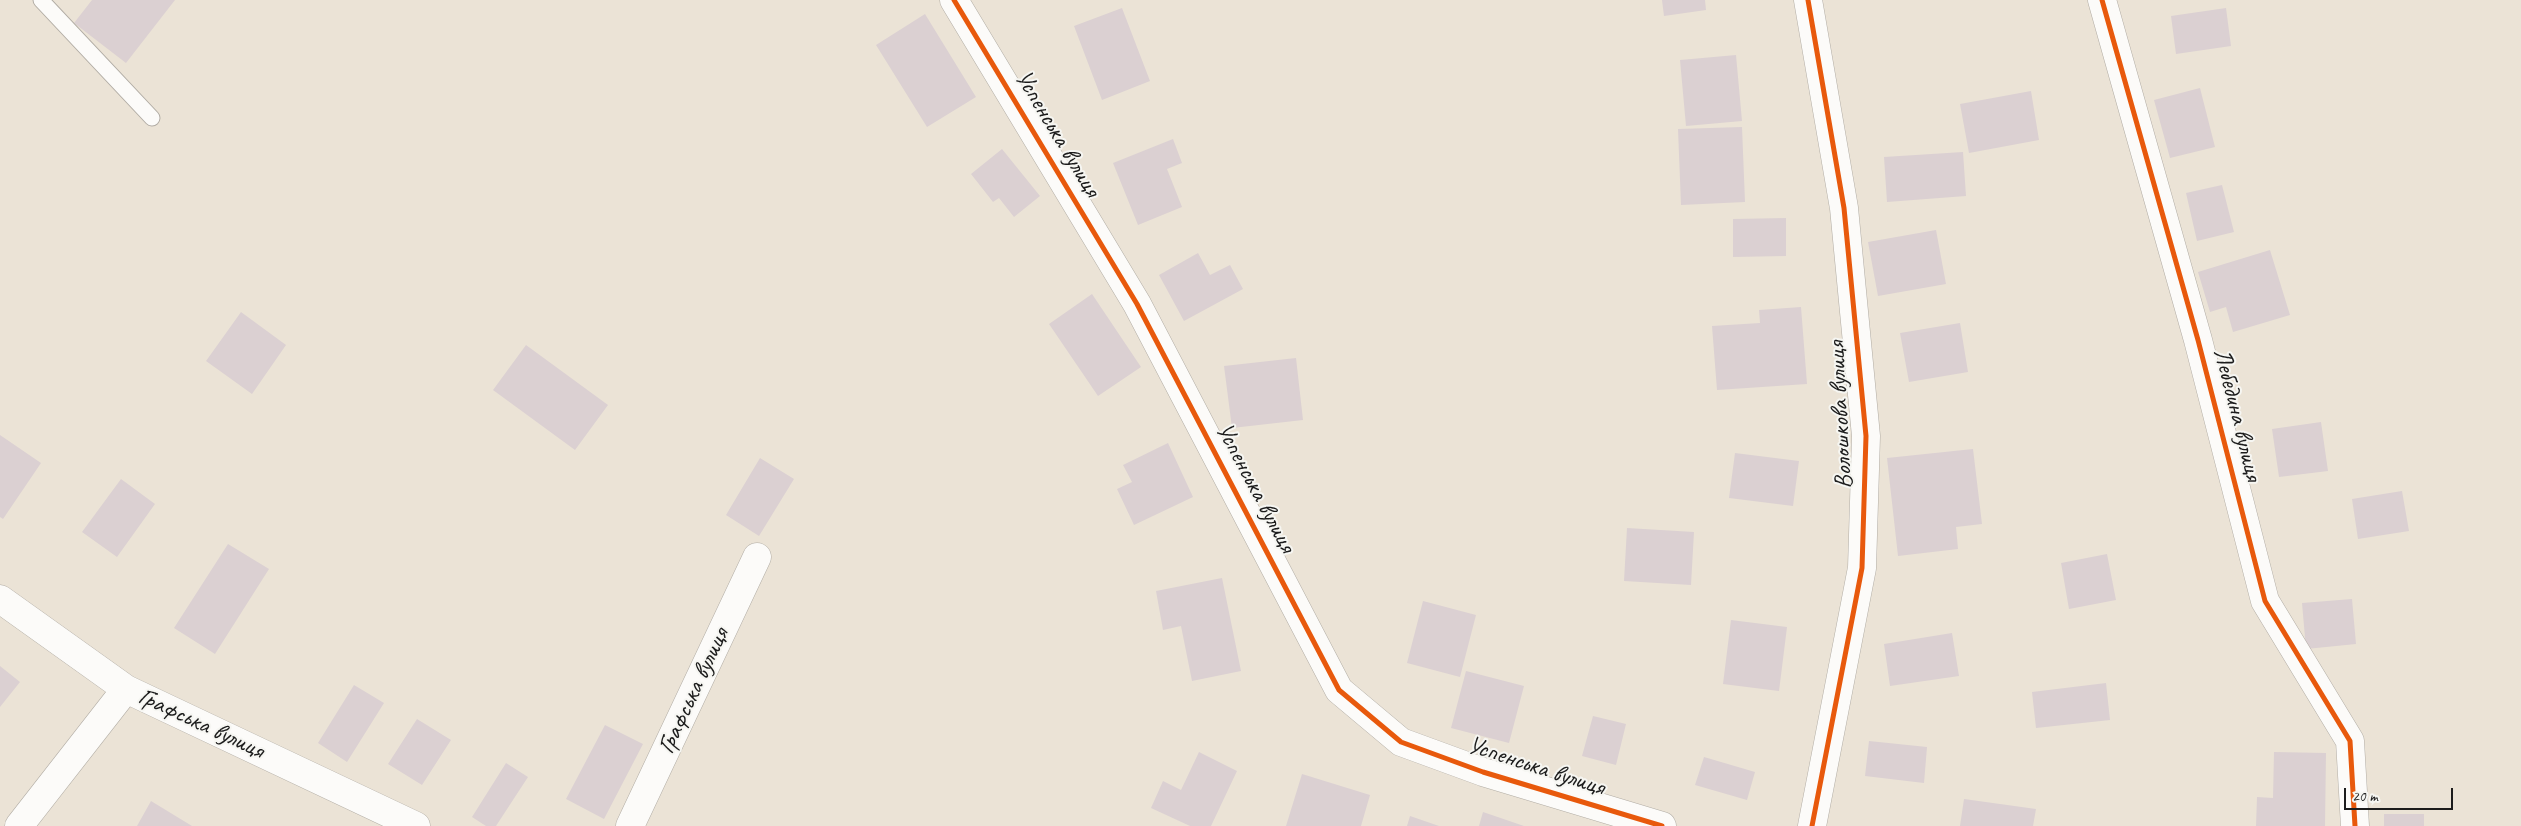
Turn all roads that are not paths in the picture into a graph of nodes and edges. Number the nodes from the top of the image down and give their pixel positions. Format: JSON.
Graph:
{"nodes":[{"id":1,"x":41,"y":0,"type":"edge"},
{"id":2,"x":954,"y":0,"type":"edge"},
{"id":3,"x":1808,"y":0,"type":"edge"},
{"id":4,"x":2102,"y":0,"type":"edge"},
{"id":5,"x":152,"y":118,"type":"dead end"},
{"id":6,"x":757,"y":557,"type":"dead end"},
{"id":7,"x":0,"y":599,"type":"edge"},
{"id":8,"x":126,"y":689,"type":"junction"},
{"id":9,"x":19,"y":826,"type":"edge"},
{"id":10,"x":416,"y":826,"type":"edge"},
{"id":11,"x":630,"y":826,"type":"edge"},
{"id":12,"x":1662,"y":826,"type":"edge"},
{"id":13,"x":1812,"y":826,"type":"edge"},
{"id":14,"x":2355,"y":826,"type":"edge"}],
"edges":[{"from":1,"to":5,"type":"lane"},
{"from":2,"to":12,"type":"street","name":"Успенська вулиця"},
{"from":3,"to":13,"type":"street","name":"Волошкова вулиця"},
{"from":4,"to":14,"type":"street","name":"Лебедина вулиця"},
{"from":6,"to":11,"type":"street","name":"Графська вулиця"},
{"from":7,"to":8,"type":"street","name":"Графська вулиця"},
{"from":8,"to":9,"type":"street"},
{"from":8,"to":10,"type":"street","name":"Графська вулиця"}]}
